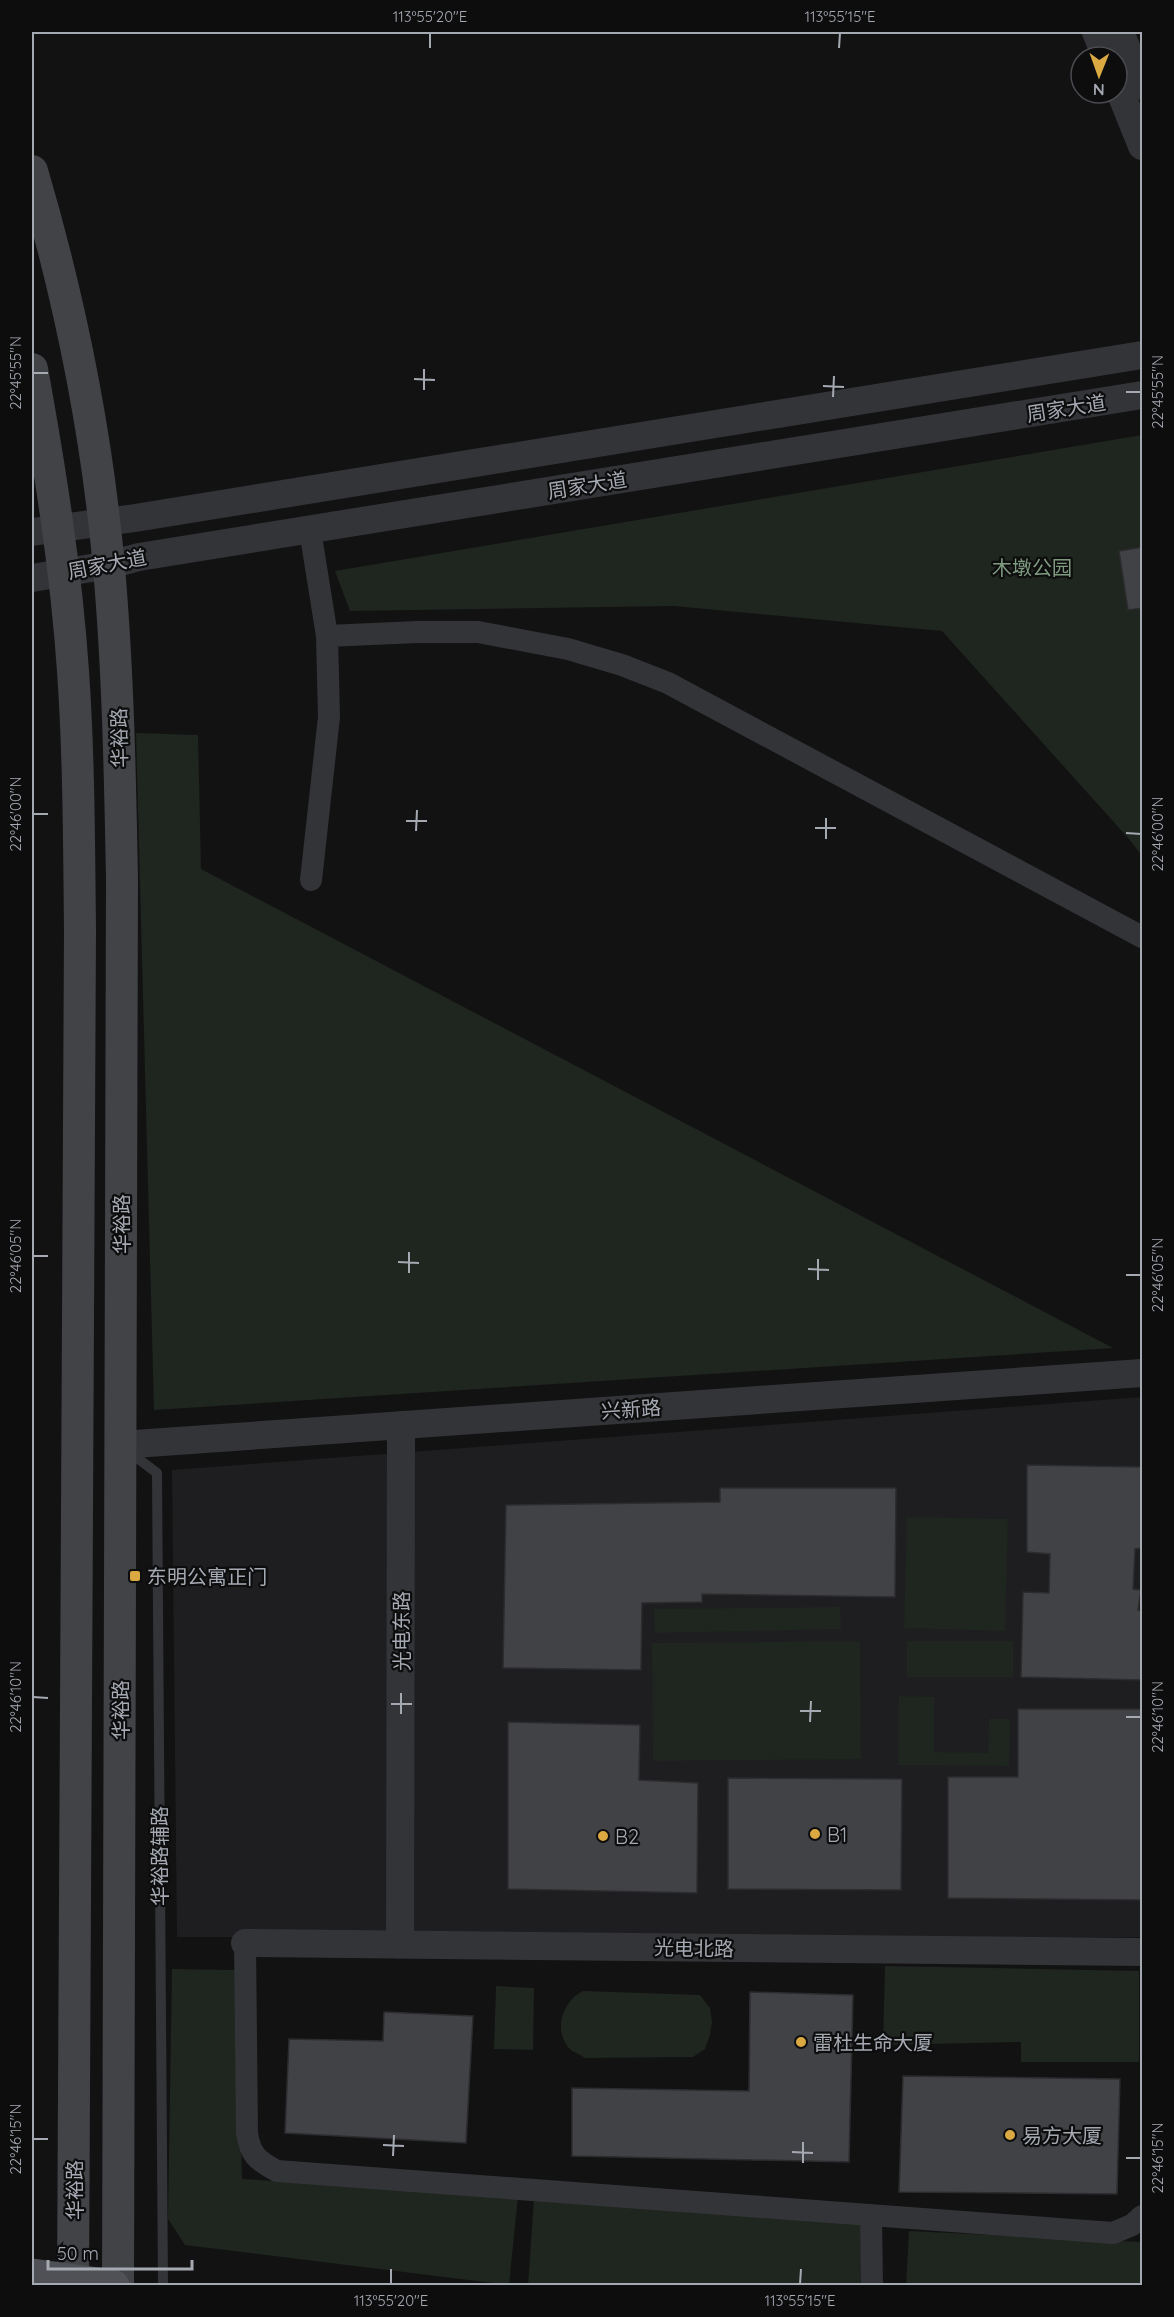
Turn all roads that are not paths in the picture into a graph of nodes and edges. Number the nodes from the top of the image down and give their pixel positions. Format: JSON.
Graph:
{"nodes":[{"id":1,"x":1120,"y":32,"type":"edge"},
{"id":2,"x":1143,"y":86,"type":"edge"},
{"id":3,"x":1126,"y":105,"type":"edge"},
{"id":4,"x":1143,"y":146,"type":"edge"},
{"id":5,"x":32,"y":171,"type":"edge"},
{"id":6,"x":1143,"y":355,"type":"edge"},
{"id":7,"x":32,"y":369,"type":"edge"},
{"id":8,"x":1143,"y":395,"type":"edge"},
{"id":9,"x":103,"y":520,"type":"junction"},
{"id":10,"x":45,"y":530,"type":"edge"},
{"id":11,"x":310,"y":530,"type":"junction"},
{"id":12,"x":109,"y":565,"type":"junction"},
{"id":13,"x":64,"y":573,"type":"junction"},
{"id":14,"x":32,"y":578,"type":"edge"},
{"id":15,"x":327,"y":636,"type":"junction"},
{"id":16,"x":311,"y":880,"type":"dead end"},
{"id":17,"x":1143,"y":937,"type":"edge"},
{"id":18,"x":1143,"y":1373,"type":"edge"},
{"id":19,"x":401,"y":1425,"type":"junction"},
{"id":20,"x":120,"y":1445,"type":"junction"},
{"id":21,"x":245,"y":1943,"type":"joint"},
{"id":22,"x":400,"y":1945,"type":"junction"},
{"id":23,"x":1143,"y":1952,"type":"edge"},
{"id":24,"x":871,"y":2215,"type":"junction"},
{"id":25,"x":1143,"y":2216,"type":"edge"},
{"id":26,"x":32,"y":2275,"type":"edge"},
{"id":27,"x":73,"y":2283,"type":"edge"},
{"id":28,"x":113,"y":2286,"type":"edge"},
{"id":29,"x":118,"y":2286,"type":"edge"},
{"id":30,"x":163,"y":2286,"type":"edge"},
{"id":31,"x":872,"y":2286,"type":"edge"}],
"edges":[{"from":1,"to":2,"type":"street"},
{"from":3,"to":4,"type":"street"},
{"from":5,"to":9,"type":"main road","name":"华裕路"},
{"from":6,"to":9,"type":"street","name":"周家大道"},
{"from":7,"to":10,"type":"main road","name":"华裕路"},
{"from":8,"to":11,"type":"street","name":"周家大道"},
{"from":9,"to":10,"type":"street","name":"周家大道"},
{"from":9,"to":12,"type":"main road","name":"华裕路"},
{"from":10,"to":13,"type":"main road","name":"华裕路"},
{"from":11,"to":12,"type":"street","name":"周家大道"},
{"from":11,"to":15,"type":"street"},
{"from":12,"to":13,"type":"street","name":"周家大道"},
{"from":12,"to":20,"type":"main road","name":"华裕路"},
{"from":13,"to":14,"type":"street","name":"周家大道"},
{"from":13,"to":27,"type":"main road","name":"华裕路"},
{"from":15,"to":16,"type":"street"},
{"from":15,"to":17,"type":"street"},
{"from":18,"to":19,"type":"street","name":"兴新路"},
{"from":19,"to":20,"type":"street","name":"兴新路"},
{"from":19,"to":22,"type":"street","name":"光电东路"},
{"from":20,"to":29,"type":"main road","name":"华裕路"},
{"from":20,"to":30,"type":"lane","name":"华裕路辅路"},
{"from":21,"to":22,"type":"street","name":"光电北路"},
{"from":21,"to":24,"type":"street"},
{"from":22,"to":23,"type":"street","name":"光电北路"},
{"from":24,"to":25,"type":"street"},
{"from":24,"to":31,"type":"street"},
{"from":26,"to":27,"type":"main road"},
{"from":27,"to":28,"type":"main road"}]}
